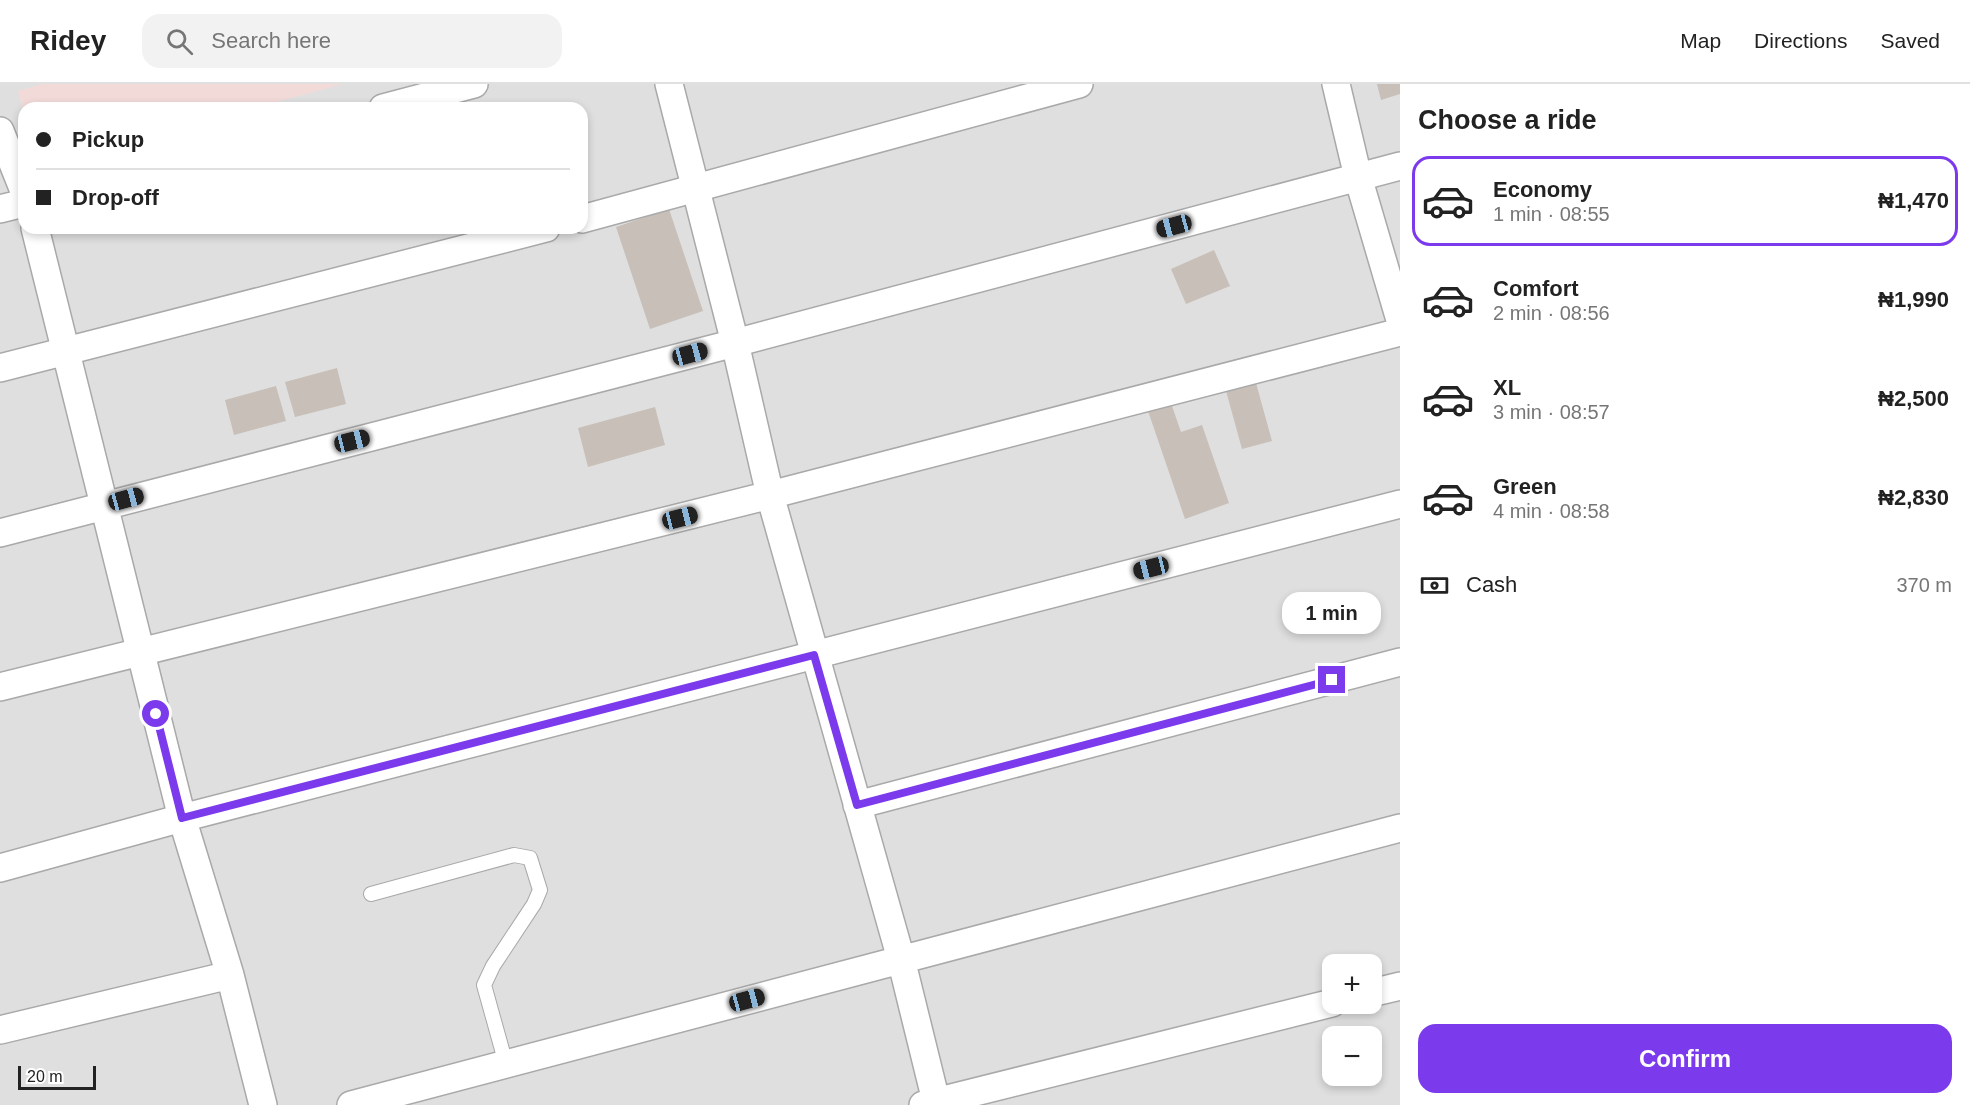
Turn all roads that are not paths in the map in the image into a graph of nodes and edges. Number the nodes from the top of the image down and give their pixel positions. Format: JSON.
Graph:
{"nodes":[{"id":1,"x":474,"y":84,"type":"edge"},
{"id":2,"x":669,"y":84,"type":"edge"},
{"id":3,"x":1079,"y":84,"type":"edge"},
{"id":4,"x":1336,"y":84,"type":"edge"},
{"id":5,"x":406,"y":102,"type":"edge"},
{"id":6,"x":0,"y":131,"type":"edge"},
{"id":7,"x":1400,"y":166,"type":"edge"},
{"id":8,"x":18,"y":176,"type":"edge"},
{"id":9,"x":1358,"y":177,"type":"junction"},
{"id":10,"x":696,"y":189,"type":"junction"},
{"id":11,"x":18,"y":204,"type":"edge"},
{"id":12,"x":0,"y":209,"type":"edge"},
{"id":13,"x":588,"y":217,"type":"edge"},
{"id":14,"x":36,"y":234,"type":"edge"},
{"id":15,"x":523,"y":234,"type":"edge"},
{"id":16,"x":1400,"y":320,"type":"edge"},
{"id":17,"x":1400,"y":332,"type":"edge"},
{"id":18,"x":735,"y":343,"type":"junction"},
{"id":19,"x":66,"y":352,"type":"junction"},
{"id":20,"x":0,"y":368,"type":"edge"},
{"id":21,"x":770,"y":495,"type":"junction"},
{"id":22,"x":1400,"y":504,"type":"edge"},
{"id":23,"x":104,"y":505,"type":"junction"},
{"id":24,"x":0,"y":533,"type":"edge"},
{"id":25,"x":141,"y":652,"type":"junction"},
{"id":26,"x":814,"y":655,"type":"junction"},
{"id":27,"x":1400,"y":662,"type":"edge"},
{"id":28,"x":0,"y":687,"type":"edge"},
{"id":29,"x":857,"y":805,"type":"junction"},
{"id":30,"x":182,"y":818,"type":"junction"},
{"id":31,"x":1400,"y":828,"type":"edge"},
{"id":32,"x":0,"y":868,"type":"edge"},
{"id":33,"x":371,"y":894,"type":"dead end"},
{"id":34,"x":901,"y":959,"type":"junction"},
{"id":35,"x":230,"y":975,"type":"junction"},
{"id":36,"x":1400,"y":986,"type":"edge"},
{"id":37,"x":1382,"y":990,"type":"edge"},
{"id":38,"x":1322,"y":1006,"type":"edge"},
{"id":39,"x":0,"y":1030,"type":"edge"},
{"id":40,"x":506,"y":1064,"type":"junction"},
{"id":41,"x":932,"y":1104,"type":"edge"},
{"id":42,"x":263,"y":1105,"type":"edge"},
{"id":43,"x":351,"y":1105,"type":"edge"}],
"edges":[{"from":1,"to":5,"type":"street"},
{"from":2,"to":10,"type":"street"},
{"from":3,"to":10,"type":"street"},
{"from":4,"to":9,"type":"street"},
{"from":6,"to":8,"type":"street"},
{"from":7,"to":9,"type":"street"},
{"from":9,"to":16,"type":"street"},
{"from":9,"to":18,"type":"street"},
{"from":10,"to":13,"type":"street"},
{"from":10,"to":18,"type":"street"},
{"from":11,"to":12,"type":"street"},
{"from":14,"to":19,"type":"street"},
{"from":15,"to":19,"type":"street"},
{"from":17,"to":21,"type":"street"},
{"from":18,"to":21,"type":"street"},
{"from":18,"to":23,"type":"street"},
{"from":19,"to":20,"type":"street"},
{"from":19,"to":23,"type":"street"},
{"from":21,"to":25,"type":"street"},
{"from":21,"to":26,"type":"street"},
{"from":22,"to":26,"type":"street"},
{"from":23,"to":24,"type":"street"},
{"from":23,"to":25,"type":"street"},
{"from":25,"to":28,"type":"street"},
{"from":25,"to":30,"type":"street"},
{"from":26,"to":29,"type":"street"},
{"from":26,"to":30,"type":"street"},
{"from":27,"to":29,"type":"street"},
{"from":29,"to":34,"type":"street"},
{"from":30,"to":32,"type":"street"},
{"from":30,"to":35,"type":"street"},
{"from":31,"to":34,"type":"street"},
{"from":33,"to":40,"type":"lane"},
{"from":34,"to":40,"type":"street"},
{"from":34,"to":41,"type":"street"},
{"from":35,"to":39,"type":"street"},
{"from":35,"to":42,"type":"street"},
{"from":36,"to":37,"type":"street"},
{"from":38,"to":41,"type":"street"},
{"from":40,"to":43,"type":"street"}]}
